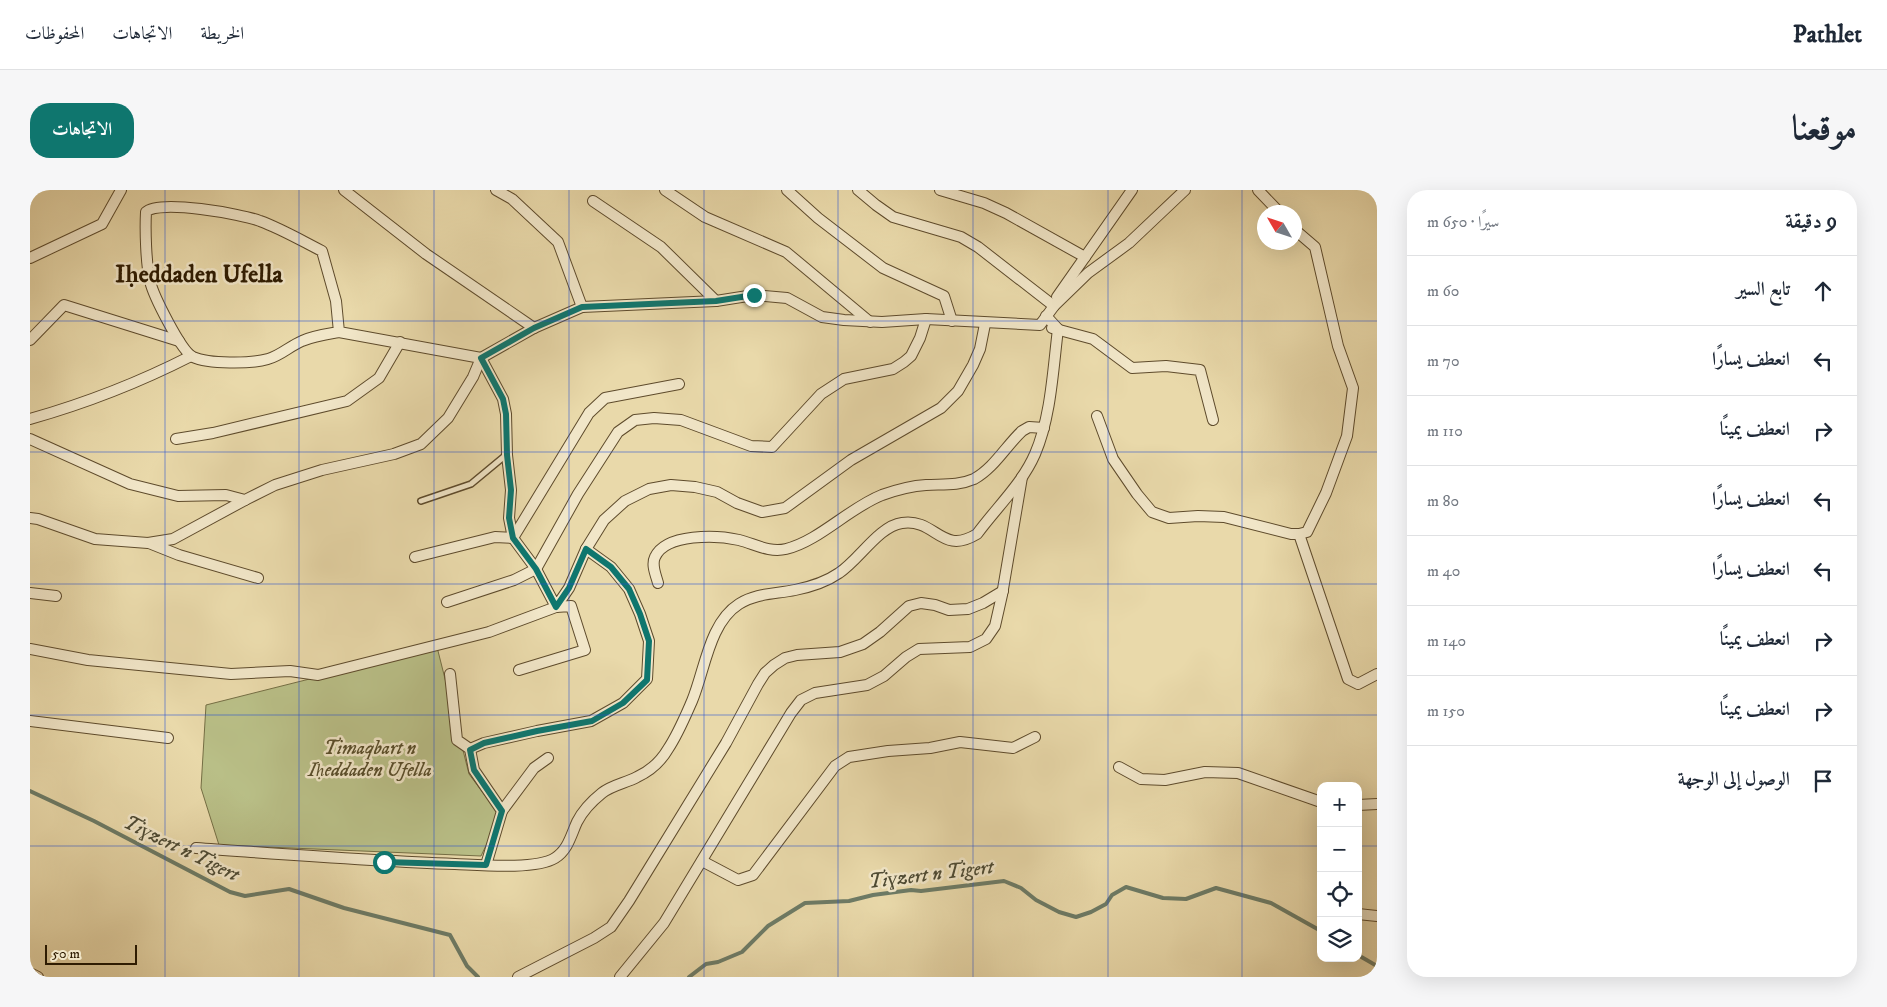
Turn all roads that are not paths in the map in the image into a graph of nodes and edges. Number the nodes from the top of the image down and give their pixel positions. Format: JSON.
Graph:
{"nodes":[{"id":1,"x":121,"y":190,"type":"edge"},
{"id":2,"x":344,"y":190,"type":"edge"},
{"id":3,"x":496,"y":190,"type":"edge"},
{"id":4,"x":665,"y":190,"type":"edge"},
{"id":5,"x":787,"y":190,"type":"edge"},
{"id":6,"x":858,"y":190,"type":"edge"},
{"id":7,"x":940,"y":190,"type":"edge"},
{"id":8,"x":1132,"y":190,"type":"edge"},
{"id":9,"x":1185,"y":190,"type":"edge"},
{"id":10,"x":1258,"y":190,"type":"edge"},
{"id":11,"x":593,"y":201,"type":"dead end"},
{"id":12,"x":1272,"y":205,"type":"edge"},
{"id":13,"x":1302,"y":236,"type":"edge"},
{"id":14,"x":1085,"y":257,"type":"junction"},
{"id":15,"x":30,"y":258,"type":"edge"},
{"id":16,"x":716,"y":301,"type":"junction"},
{"id":17,"x":1053,"y":305,"type":"junction"},
{"id":18,"x":582,"y":307,"type":"junction"},
{"id":19,"x":926,"y":319,"type":"junction"},
{"id":20,"x":952,"y":321,"type":"junction"},
{"id":21,"x":1043,"y":321,"type":"junction"},
{"id":22,"x":870,"y":322,"type":"junction"},
{"id":23,"x":985,"y":324,"type":"junction"},
{"id":24,"x":534,"y":328,"type":"junction"},
{"id":25,"x":1058,"y":330,"type":"junction"},
{"id":26,"x":339,"y":332,"type":"junction"},
{"id":27,"x":30,"y":340,"type":"edge"},
{"id":28,"x":179,"y":341,"type":"junction"},
{"id":29,"x":400,"y":342,"type":"junction"},
{"id":30,"x":191,"y":356,"type":"junction"},
{"id":31,"x":481,"y":358,"type":"junction"},
{"id":32,"x":679,"y":384,"type":"dead end"},
{"id":33,"x":1097,"y":416,"type":"dead end"},
{"id":34,"x":30,"y":419,"type":"edge"},
{"id":35,"x":1212,"y":420,"type":"dead end"},
{"id":36,"x":1044,"y":428,"type":"junction"},
{"id":37,"x":176,"y":438,"type":"dead end"},
{"id":38,"x":30,"y":439,"type":"edge"},
{"id":39,"x":507,"y":455,"type":"junction"},
{"id":40,"x":1023,"y":476,"type":"junction"},
{"id":41,"x":245,"y":500,"type":"junction"},
{"id":42,"x":421,"y":501,"type":"dead end"},
{"id":43,"x":30,"y":518,"type":"edge"},
{"id":44,"x":1299,"y":534,"type":"junction"},
{"id":45,"x":513,"y":538,"type":"junction"},
{"id":46,"x":148,"y":543,"type":"junction"},
{"id":47,"x":586,"y":549,"type":"junction"},
{"id":48,"x":415,"y":557,"type":"dead end"},
{"id":49,"x":536,"y":569,"type":"junction"},
{"id":50,"x":258,"y":578,"type":"dead end"},
{"id":51,"x":658,"y":583,"type":"dead end"},
{"id":52,"x":1003,"y":591,"type":"junction"},
{"id":53,"x":30,"y":593,"type":"edge"},
{"id":54,"x":56,"y":596,"type":"dead end"},
{"id":55,"x":447,"y":602,"type":"dead end"},
{"id":56,"x":556,"y":607,"type":"junction"},
{"id":57,"x":30,"y":649,"type":"edge"},
{"id":58,"x":519,"y":670,"type":"dead end"},
{"id":59,"x":450,"y":674,"type":"dead end"},
{"id":60,"x":1377,"y":674,"type":"edge"},
{"id":61,"x":30,"y":721,"type":"edge"},
{"id":62,"x":1035,"y":737,"type":"dead end"},
{"id":63,"x":168,"y":738,"type":"dead end"},
{"id":64,"x":470,"y":750,"type":"junction"},
{"id":65,"x":548,"y":758,"type":"dead end"},
{"id":66,"x":1119,"y":767,"type":"dead end"},
{"id":67,"x":1317,"y":801,"type":"edge"},
{"id":68,"x":1362,"y":804,"type":"edge"},
{"id":69,"x":1377,"y":804,"type":"edge"},
{"id":70,"x":502,"y":811,"type":"junction"},
{"id":71,"x":196,"y":848,"type":"dead end"},
{"id":72,"x":702,"y":861,"type":"junction"},
{"id":73,"x":486,"y":865,"type":"junction"},
{"id":74,"x":1362,"y":914,"type":"edge"},
{"id":75,"x":1377,"y":916,"type":"edge"},
{"id":76,"x":30,"y":973,"type":"edge"},
{"id":77,"x":38,"y":977,"type":"edge"},
{"id":78,"x":518,"y":977,"type":"edge"},
{"id":79,"x":620,"y":977,"type":"edge"}],
"edges":[{"from":1,"to":15,"type":"street"},
{"from":2,"to":24,"type":"street"},
{"from":3,"to":18,"type":"street"},
{"from":4,"to":22,"type":"street"},
{"from":5,"to":20,"type":"street"},
{"from":6,"to":17,"type":"street"},
{"from":7,"to":14,"type":"street"},
{"from":8,"to":14,"type":"street"},
{"from":9,"to":17,"type":"street"},
{"from":10,"to":12,"type":"street"},
{"from":11,"to":16,"type":"street"},
{"from":13,"to":44,"type":"street"},
{"from":14,"to":17,"type":"street"},
{"from":16,"to":18,"type":"street"},
{"from":16,"to":22,"type":"street"},
{"from":17,"to":21,"type":"street"},
{"from":18,"to":24,"type":"street"},
{"from":19,"to":20,"type":"street"},
{"from":19,"to":22,"type":"street"},
{"from":19,"to":49,"type":"street"},
{"from":20,"to":23,"type":"street"},
{"from":21,"to":23,"type":"street"},
{"from":21,"to":25,"type":"street"},
{"from":23,"to":47,"type":"street"},
{"from":24,"to":31,"type":"street"},
{"from":25,"to":35,"type":"street"},
{"from":25,"to":36,"type":"street"},
{"from":26,"to":28,"type":"street"},
{"from":26,"to":29,"type":"street"},
{"from":26,"to":30,"type":"street"},
{"from":27,"to":28,"type":"street"},
{"from":28,"to":30,"type":"street"},
{"from":29,"to":31,"type":"street"},
{"from":29,"to":37,"type":"street"},
{"from":30,"to":34,"type":"street"},
{"from":31,"to":39,"type":"street"},
{"from":31,"to":41,"type":"street"},
{"from":32,"to":45,"type":"street"},
{"from":33,"to":44,"type":"street"},
{"from":36,"to":40,"type":"street"},
{"from":36,"to":51,"type":"street"},
{"from":38,"to":41,"type":"street"},
{"from":39,"to":42,"type":"lane"},
{"from":39,"to":45,"type":"street"},
{"from":40,"to":52,"type":"street"},
{"from":40,"to":73,"type":"street"},
{"from":41,"to":46,"type":"street"},
{"from":43,"to":46,"type":"street"},
{"from":44,"to":60,"type":"street"},
{"from":45,"to":48,"type":"street"},
{"from":45,"to":49,"type":"street"},
{"from":46,"to":50,"type":"street"},
{"from":47,"to":56,"type":"street"},
{"from":47,"to":64,"type":"street"},
{"from":49,"to":55,"type":"street"},
{"from":49,"to":56,"type":"street"},
{"from":52,"to":72,"type":"street"},
{"from":52,"to":78,"type":"street"},
{"from":53,"to":54,"type":"street"},
{"from":56,"to":57,"type":"street"},
{"from":56,"to":58,"type":"street"},
{"from":59,"to":64,"type":"street"},
{"from":61,"to":63,"type":"street"},
{"from":62,"to":72,"type":"street"},
{"from":64,"to":70,"type":"street"},
{"from":65,"to":70,"type":"street"},
{"from":66,"to":67,"type":"street"},
{"from":68,"to":69,"type":"street"},
{"from":70,"to":73,"type":"street"},
{"from":71,"to":73,"type":"street"},
{"from":72,"to":79,"type":"street"},
{"from":74,"to":75,"type":"street"},
{"from":76,"to":77,"type":"street"}]}
